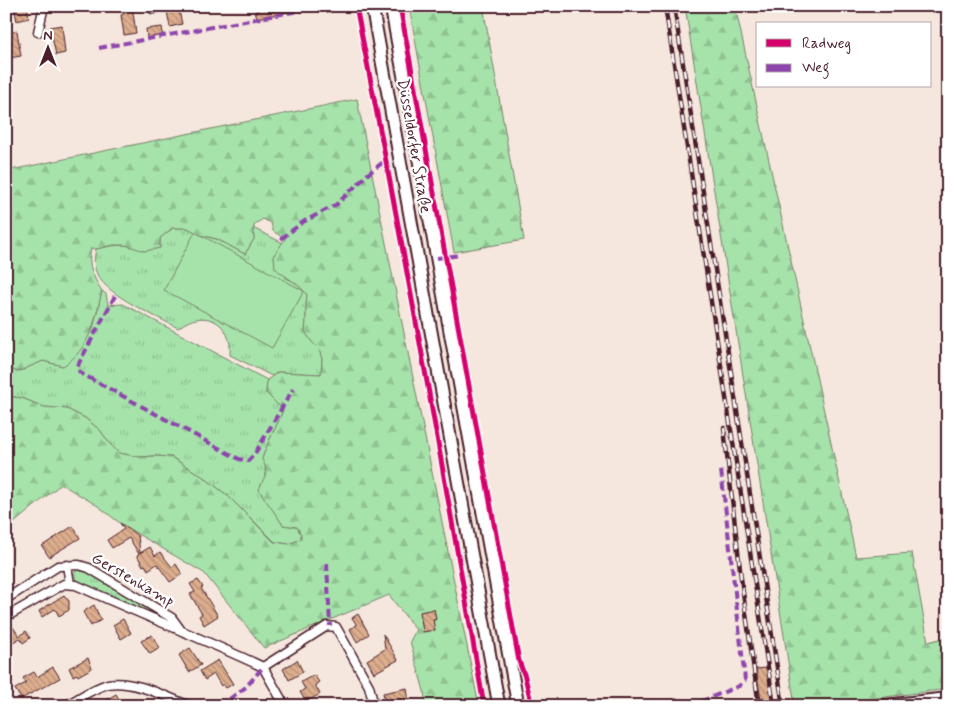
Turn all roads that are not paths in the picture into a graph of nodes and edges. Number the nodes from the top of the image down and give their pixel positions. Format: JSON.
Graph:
{"nodes":[{"id":1,"x":44,"y":6,"type":"edge"},
{"id":2,"x":372,"y":6,"type":"edge"},
{"id":3,"x":391,"y":6,"type":"edge"},
{"id":4,"x":38,"y":32,"type":"dead end"},
{"id":5,"x":67,"y":565,"type":"junction"},
{"id":6,"x":70,"y":584,"type":"junction"},
{"id":7,"x":6,"y":599,"type":"edge"},
{"id":8,"x":6,"y":617,"type":"edge"},
{"id":9,"x":180,"y":629,"type":"junction"},
{"id":10,"x":263,"y":667,"type":"junction"},
{"id":11,"x":948,"y":698,"type":"edge"},
{"id":12,"x":66,"y":706,"type":"edge"},
{"id":13,"x":190,"y":706,"type":"edge"},
{"id":14,"x":285,"y":706,"type":"edge"},
{"id":15,"x":374,"y":706,"type":"edge"},
{"id":16,"x":499,"y":706,"type":"edge"},
{"id":17,"x":518,"y":706,"type":"edge"},
{"id":18,"x":876,"y":706,"type":"edge"}],
"edges":[{"from":1,"to":4,"type":"street"},
{"from":2,"to":16,"type":"main road","name":"Düsseldorfer Straße"},
{"from":3,"to":17,"type":"main road","name":"Düsseldorfer Straße"},
{"from":5,"to":6,"type":"street","name":"Gerstenkamp"},
{"from":5,"to":7,"type":"street","name":"Gerstenkamp"},
{"from":5,"to":9,"type":"street","name":"Gerstenkamp"},
{"from":6,"to":8,"type":"street"},
{"from":6,"to":9,"type":"street","name":"Gerstenkamp"},
{"from":9,"to":10,"type":"street","name":"Gerstenkamp"},
{"from":10,"to":14,"type":"street"},
{"from":10,"to":15,"type":"street"},
{"from":11,"to":18,"type":"main road"},
{"from":12,"to":13,"type":"street"}]}
